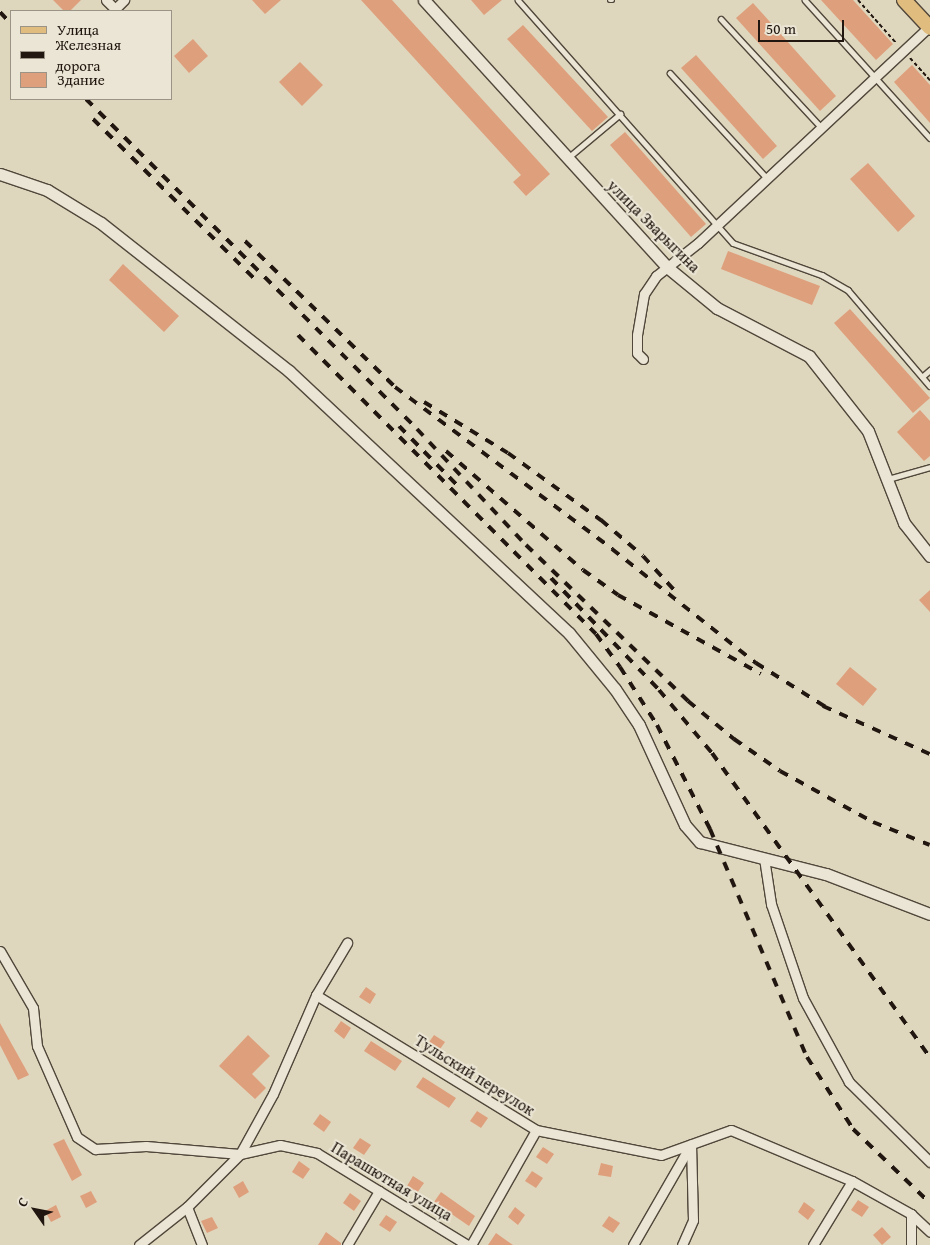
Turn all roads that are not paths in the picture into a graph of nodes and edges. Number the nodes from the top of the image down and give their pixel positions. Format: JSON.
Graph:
{"nodes":[{"id":1,"x":106,"y":0,"type":"edge"},
{"id":2,"x":124,"y":0,"type":"edge"},
{"id":3,"x":424,"y":0,"type":"edge"},
{"id":4,"x":518,"y":0,"type":"edge"},
{"id":5,"x":805,"y":0,"type":"edge"},
{"id":6,"x":904,"y":0,"type":"edge"},
{"id":7,"x":720,"y":19,"type":"dead end"},
{"id":8,"x":930,"y":27,"type":"edge"},
{"id":9,"x":670,"y":73,"type":"dead end"},
{"id":10,"x":875,"y":78,"type":"junction"},
{"id":11,"x":620,"y":114,"type":"junction"},
{"id":12,"x":822,"y":127,"type":"junction"},
{"id":13,"x":930,"y":138,"type":"edge"},
{"id":14,"x":566,"y":159,"type":"junction"},
{"id":15,"x":0,"y":174,"type":"edge"},
{"id":16,"x":767,"y":178,"type":"junction"},
{"id":17,"x":716,"y":223,"type":"junction"},
{"id":18,"x":667,"y":267,"type":"junction"},
{"id":19,"x":643,"y":359,"type":"dead end"},
{"id":20,"x":930,"y":370,"type":"edge"},
{"id":21,"x":922,"y":377,"type":"junction"},
{"id":22,"x":930,"y":386,"type":"edge"},
{"id":23,"x":930,"y":467,"type":"edge"},
{"id":24,"x":888,"y":479,"type":"junction"},
{"id":25,"x":930,"y":556,"type":"edge"},
{"id":26,"x":764,"y":858,"type":"junction"},
{"id":27,"x":930,"y":914,"type":"edge"},
{"id":28,"x":347,"y":943,"type":"dead end"},
{"id":29,"x":0,"y":951,"type":"edge"},
{"id":30,"x":316,"y":995,"type":"junction"},
{"id":31,"x":536,"y":1130,"type":"junction"},
{"id":32,"x":691,"y":1144,"type":"junction"},
{"id":33,"x":240,"y":1154,"type":"junction"},
{"id":34,"x":930,"y":1162,"type":"edge"},
{"id":35,"x":852,"y":1181,"type":"junction"},
{"id":36,"x":379,"y":1191,"type":"junction"},
{"id":37,"x":187,"y":1207,"type":"junction"},
{"id":38,"x":911,"y":1214,"type":"junction"},
{"id":39,"x":930,"y":1232,"type":"edge"},
{"id":40,"x":139,"y":1245,"type":"edge"},
{"id":41,"x":202,"y":1245,"type":"edge"},
{"id":42,"x":346,"y":1245,"type":"edge"},
{"id":43,"x":469,"y":1245,"type":"edge"},
{"id":44,"x":633,"y":1245,"type":"edge"},
{"id":45,"x":682,"y":1245,"type":"edge"},
{"id":46,"x":813,"y":1245,"type":"edge"},
{"id":47,"x":910,"y":1245,"type":"edge"}],
"edges":[{"from":1,"to":2,"type":"street"},
{"from":3,"to":14,"type":"street","name":"улица Зварыгина"},
{"from":4,"to":11,"type":"lane"},
{"from":5,"to":10,"type":"lane"},
{"from":6,"to":8,"type":"main road"},
{"from":7,"to":12,"type":"lane"},
{"from":8,"to":10,"type":"street"},
{"from":9,"to":16,"type":"lane"},
{"from":10,"to":12,"type":"street"},
{"from":10,"to":13,"type":"lane"},
{"from":11,"to":14,"type":"lane"},
{"from":11,"to":17,"type":"lane"},
{"from":12,"to":16,"type":"street"},
{"from":14,"to":18,"type":"street","name":"улица Зварыгина"},
{"from":15,"to":26,"type":"street"},
{"from":16,"to":17,"type":"street"},
{"from":17,"to":18,"type":"street"},
{"from":17,"to":21,"type":"lane"},
{"from":18,"to":19,"type":"street"},
{"from":18,"to":24,"type":"street","name":"улица Зварыгина"},
{"from":20,"to":21,"type":"lane"},
{"from":21,"to":22,"type":"lane"},
{"from":23,"to":24,"type":"lane"},
{"from":24,"to":25,"type":"street","name":"улица Зварыгина"},
{"from":26,"to":27,"type":"street"},
{"from":26,"to":34,"type":"street"},
{"from":28,"to":30,"type":"street"},
{"from":29,"to":33,"type":"street"},
{"from":30,"to":31,"type":"street","name":"Тульский переулок"},
{"from":30,"to":33,"type":"street"},
{"from":31,"to":32,"type":"street","name":"Тульский переулок"},
{"from":31,"to":43,"type":"street"},
{"from":32,"to":35,"type":"street","name":"Тульский переулок"},
{"from":32,"to":44,"type":"street"},
{"from":32,"to":45,"type":"street"},
{"from":33,"to":36,"type":"street","name":"Парашютная улица"},
{"from":33,"to":37,"type":"street"},
{"from":35,"to":38,"type":"street","name":"Тульский переулок"},
{"from":35,"to":46,"type":"street"},
{"from":36,"to":42,"type":"street"},
{"from":36,"to":43,"type":"street","name":"Парашютная улица"},
{"from":37,"to":40,"type":"street"},
{"from":37,"to":41,"type":"street"},
{"from":38,"to":39,"type":"street","name":"Тульский переулок"},
{"from":38,"to":47,"type":"street"}]}
